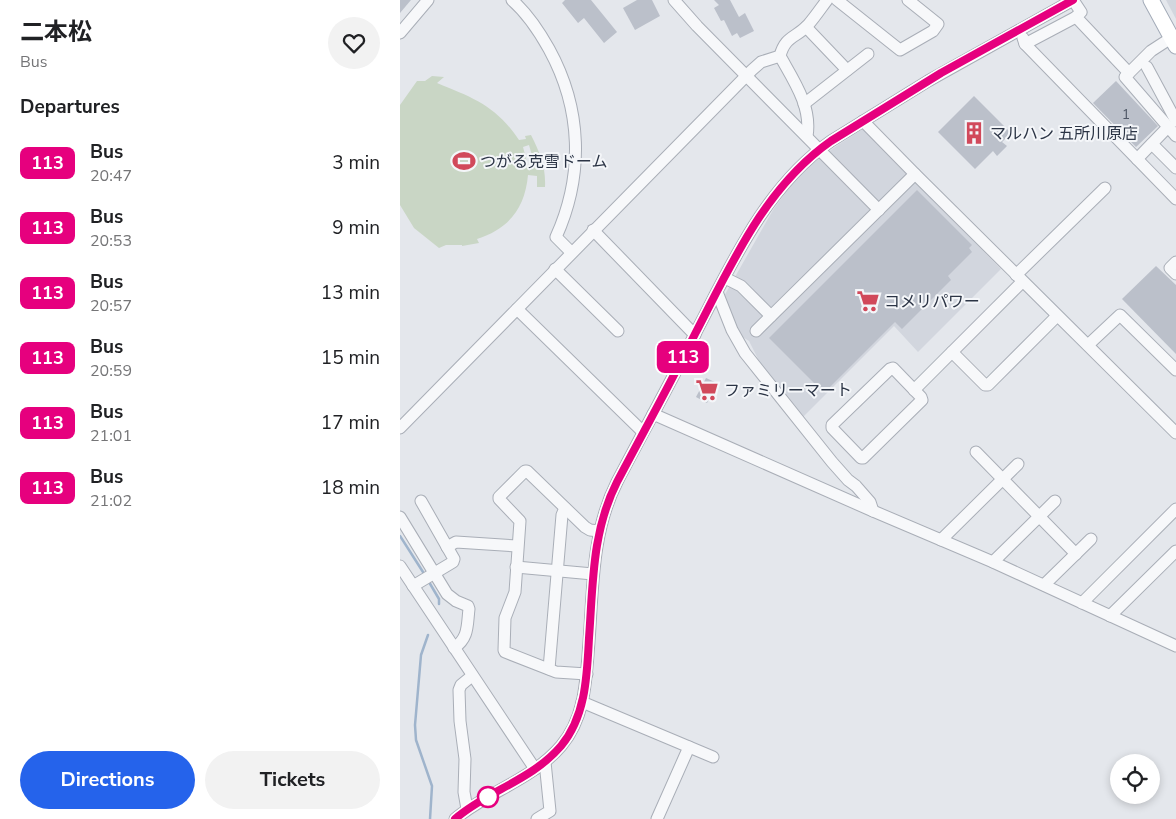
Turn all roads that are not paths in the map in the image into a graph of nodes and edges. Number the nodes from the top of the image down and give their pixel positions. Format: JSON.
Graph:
{"nodes":[{"id":1,"x":428,"y":0,"type":"edge"},
{"id":2,"x":512,"y":0,"type":"edge"},
{"id":3,"x":674,"y":0,"type":"edge"},
{"id":4,"x":827,"y":0,"type":"edge"},
{"id":5,"x":837,"y":0,"type":"edge"},
{"id":6,"x":908,"y":0,"type":"edge"},
{"id":7,"x":1073,"y":0,"type":"edge"},
{"id":8,"x":1155,"y":2,"type":"edge"},
{"id":9,"x":1076,"y":17,"type":"junction"},
{"id":10,"x":806,"y":26,"type":"junction"},
{"id":11,"x":1019,"y":30,"type":"junction"},
{"id":12,"x":400,"y":33,"type":"edge"},
{"id":13,"x":1174,"y":42,"type":"edge"},
{"id":14,"x":1025,"y":44,"type":"junction"},
{"id":15,"x":868,"y":54,"type":"dead end"},
{"id":16,"x":780,"y":56,"type":"junction"},
{"id":17,"x":1147,"y":67,"type":"dead end"},
{"id":18,"x":847,"y":70,"type":"junction"},
{"id":19,"x":1129,"y":73,"type":"junction"},
{"id":20,"x":746,"y":76,"type":"junction"},
{"id":21,"x":804,"y":104,"type":"junction"},
{"id":22,"x":863,"y":121,"type":"junction"},
{"id":23,"x":1172,"y":124,"type":"edge"},
{"id":24,"x":806,"y":136,"type":"junction"},
{"id":25,"x":1176,"y":136,"type":"edge"},
{"id":26,"x":1152,"y":144,"type":"junction"},
{"id":27,"x":819,"y":150,"type":"junction"},
{"id":28,"x":1137,"y":159,"type":"junction"},
{"id":29,"x":1176,"y":168,"type":"edge"},
{"id":30,"x":915,"y":174,"type":"junction"},
{"id":31,"x":1105,"y":188,"type":"dead end"},
{"id":32,"x":1176,"y":198,"type":"edge"},
{"id":33,"x":879,"y":210,"type":"junction"},
{"id":34,"x":593,"y":230,"type":"junction"},
{"id":35,"x":571,"y":252,"type":"junction"},
{"id":36,"x":1176,"y":262,"type":"edge"},
{"id":37,"x":555,"y":269,"type":"junction"},
{"id":38,"x":1176,"y":274,"type":"edge"},
{"id":39,"x":725,"y":278,"type":"junction"},
{"id":40,"x":1019,"y":278,"type":"junction"},
{"id":41,"x":717,"y":292,"type":"junction"},
{"id":42,"x":517,"y":309,"type":"junction"},
{"id":43,"x":771,"y":316,"type":"junction"},
{"id":44,"x":1057,"y":316,"type":"junction"},
{"id":45,"x":618,"y":331,"type":"dead end"},
{"id":46,"x":756,"y":332,"type":"dead end"},
{"id":47,"x":695,"y":334,"type":"junction"},
{"id":48,"x":1088,"y":345,"type":"junction"},
{"id":49,"x":952,"y":352,"type":"junction"},
{"id":50,"x":1176,"y":369,"type":"edge"},
{"id":51,"x":914,"y":390,"type":"junction"},
{"id":52,"x":653,"y":414,"type":"junction"},
{"id":53,"x":400,"y":428,"type":"edge"},
{"id":54,"x":643,"y":432,"type":"junction"},
{"id":55,"x":1176,"y":433,"type":"edge"},
{"id":56,"x":976,"y":452,"type":"dead end"},
{"id":57,"x":1018,"y":464,"type":"dead end"},
{"id":58,"x":1002,"y":478,"type":"junction"},
{"id":59,"x":421,"y":501,"type":"dead end"},
{"id":60,"x":1055,"y":501,"type":"dead end"},
{"id":61,"x":565,"y":508,"type":"junction"},
{"id":62,"x":1176,"y":509,"type":"edge"},
{"id":63,"x":873,"y":511,"type":"junction"},
{"id":64,"x":1040,"y":516,"type":"junction"},
{"id":65,"x":400,"y":518,"type":"edge"},
{"id":66,"x":599,"y":531,"type":"junction"},
{"id":67,"x":1091,"y":539,"type":"dead end"},
{"id":68,"x":941,"y":540,"type":"junction"},
{"id":69,"x":447,"y":546,"type":"junction"},
{"id":70,"x":518,"y":546,"type":"junction"},
{"id":71,"x":1176,"y":551,"type":"edge"},
{"id":72,"x":1076,"y":554,"type":"junction"},
{"id":73,"x":993,"y":562,"type":"junction"},
{"id":74,"x":400,"y":566,"type":"edge"},
{"id":75,"x":516,"y":567,"type":"junction"},
{"id":76,"x":558,"y":571,"type":"junction"},
{"id":77,"x":434,"y":573,"type":"junction"},
{"id":78,"x":594,"y":574,"type":"junction"},
{"id":79,"x":1044,"y":585,"type":"junction"},
{"id":80,"x":413,"y":586,"type":"junction"},
{"id":81,"x":1082,"y":603,"type":"junction"},
{"id":82,"x":1110,"y":616,"type":"junction"},
{"id":83,"x":1176,"y":646,"type":"edge"},
{"id":84,"x":454,"y":648,"type":"junction"},
{"id":85,"x":549,"y":669,"type":"junction"},
{"id":86,"x":586,"y":674,"type":"junction"},
{"id":87,"x":472,"y":676,"type":"junction"},
{"id":88,"x":582,"y":702,"type":"junction"},
{"id":89,"x":689,"y":747,"type":"junction"},
{"id":90,"x":713,"y":757,"type":"dead end"},
{"id":91,"x":545,"y":762,"type":"junction"},
{"id":92,"x":535,"y":769,"type":"junction"},
{"id":93,"x":467,"y":808,"type":"junction"},
{"id":94,"x":455,"y":819,"type":"edge"},
{"id":95,"x":537,"y":819,"type":"edge"},
{"id":96,"x":657,"y":819,"type":"edge"}],
"edges":[{"from":1,"to":12,"type":"street"},
{"from":2,"to":35,"type":"street"},
{"from":3,"to":20,"type":"street"},
{"from":4,"to":10,"type":"street"},
{"from":5,"to":6,"type":"street"},
{"from":7,"to":9,"type":"street"},
{"from":7,"to":11,"type":"street"},
{"from":8,"to":13,"type":"main road"},
{"from":9,"to":14,"type":"street"},
{"from":9,"to":19,"type":"street"},
{"from":10,"to":16,"type":"street"},
{"from":10,"to":18,"type":"street"},
{"from":11,"to":14,"type":"street"},
{"from":11,"to":22,"type":"street"},
{"from":13,"to":19,"type":"street"},
{"from":14,"to":28,"type":"street"},
{"from":15,"to":18,"type":"street"},
{"from":16,"to":20,"type":"street"},
{"from":16,"to":21,"type":"street"},
{"from":17,"to":23,"type":"street"},
{"from":18,"to":21,"type":"street"},
{"from":19,"to":23,"type":"street"},
{"from":20,"to":24,"type":"street"},
{"from":20,"to":34,"type":"street"},
{"from":21,"to":24,"type":"street"},
{"from":22,"to":27,"type":"street"},
{"from":22,"to":30,"type":"street"},
{"from":23,"to":25,"type":"street"},
{"from":23,"to":26,"type":"street"},
{"from":24,"to":27,"type":"street"},
{"from":26,"to":28,"type":"street"},
{"from":26,"to":29,"type":"street"},
{"from":27,"to":33,"type":"street"},
{"from":27,"to":39,"type":"street"},
{"from":28,"to":32,"type":"street"},
{"from":30,"to":33,"type":"street"},
{"from":30,"to":40,"type":"street"},
{"from":31,"to":40,"type":"street"},
{"from":33,"to":43,"type":"street"},
{"from":34,"to":35,"type":"street"},
{"from":34,"to":47,"type":"street"},
{"from":35,"to":37,"type":"street"},
{"from":36,"to":38,"type":"street"},
{"from":37,"to":42,"type":"street"},
{"from":37,"to":45,"type":"street"},
{"from":39,"to":41,"type":"street"},
{"from":39,"to":43,"type":"street"},
{"from":40,"to":44,"type":"street"},
{"from":40,"to":49,"type":"street"},
{"from":41,"to":47,"type":"street"},
{"from":41,"to":63,"type":"street"},
{"from":42,"to":53,"type":"street"},
{"from":42,"to":54,"type":"street"},
{"from":43,"to":46,"type":"street"},
{"from":44,"to":48,"type":"street"},
{"from":44,"to":49,"type":"street"},
{"from":47,"to":52,"type":"street"},
{"from":48,"to":50,"type":"street"},
{"from":48,"to":55,"type":"street"},
{"from":49,"to":51,"type":"street"},
{"from":51,"to":51,"type":"street"},
{"from":52,"to":54,"type":"street"},
{"from":52,"to":63,"type":"street"},
{"from":54,"to":66,"type":"street"},
{"from":56,"to":58,"type":"street"},
{"from":57,"to":58,"type":"street"},
{"from":58,"to":64,"type":"street"},
{"from":58,"to":68,"type":"street"},
{"from":59,"to":69,"type":"street"},
{"from":60,"to":64,"type":"street"},
{"from":61,"to":66,"type":"street"},
{"from":61,"to":70,"type":"street"},
{"from":61,"to":76,"type":"street"},
{"from":62,"to":81,"type":"street"},
{"from":63,"to":68,"type":"street"},
{"from":64,"to":72,"type":"street"},
{"from":64,"to":73,"type":"street"},
{"from":65,"to":77,"type":"street"},
{"from":66,"to":78,"type":"street"},
{"from":67,"to":72,"type":"street"},
{"from":68,"to":73,"type":"street"},
{"from":69,"to":70,"type":"street"},
{"from":69,"to":77,"type":"street"},
{"from":70,"to":75,"type":"street"},
{"from":71,"to":82,"type":"street"},
{"from":72,"to":79,"type":"street"},
{"from":73,"to":79,"type":"street"},
{"from":74,"to":80,"type":"street"},
{"from":75,"to":76,"type":"street"},
{"from":75,"to":85,"type":"street"},
{"from":76,"to":78,"type":"street"},
{"from":76,"to":85,"type":"street"},
{"from":77,"to":80,"type":"street"},
{"from":77,"to":84,"type":"street"},
{"from":78,"to":86,"type":"street"},
{"from":79,"to":81,"type":"street"},
{"from":80,"to":84,"type":"street"},
{"from":81,"to":82,"type":"street"},
{"from":82,"to":83,"type":"street"},
{"from":84,"to":87,"type":"street"},
{"from":85,"to":86,"type":"street"},
{"from":86,"to":88,"type":"street"},
{"from":87,"to":92,"type":"street"},
{"from":87,"to":93,"type":"street"},
{"from":88,"to":89,"type":"street"},
{"from":88,"to":91,"type":"street"},
{"from":89,"to":90,"type":"street"},
{"from":89,"to":96,"type":"street"},
{"from":91,"to":92,"type":"street"},
{"from":91,"to":95,"type":"street"},
{"from":92,"to":93,"type":"street"},
{"from":93,"to":94,"type":"street"}]}
